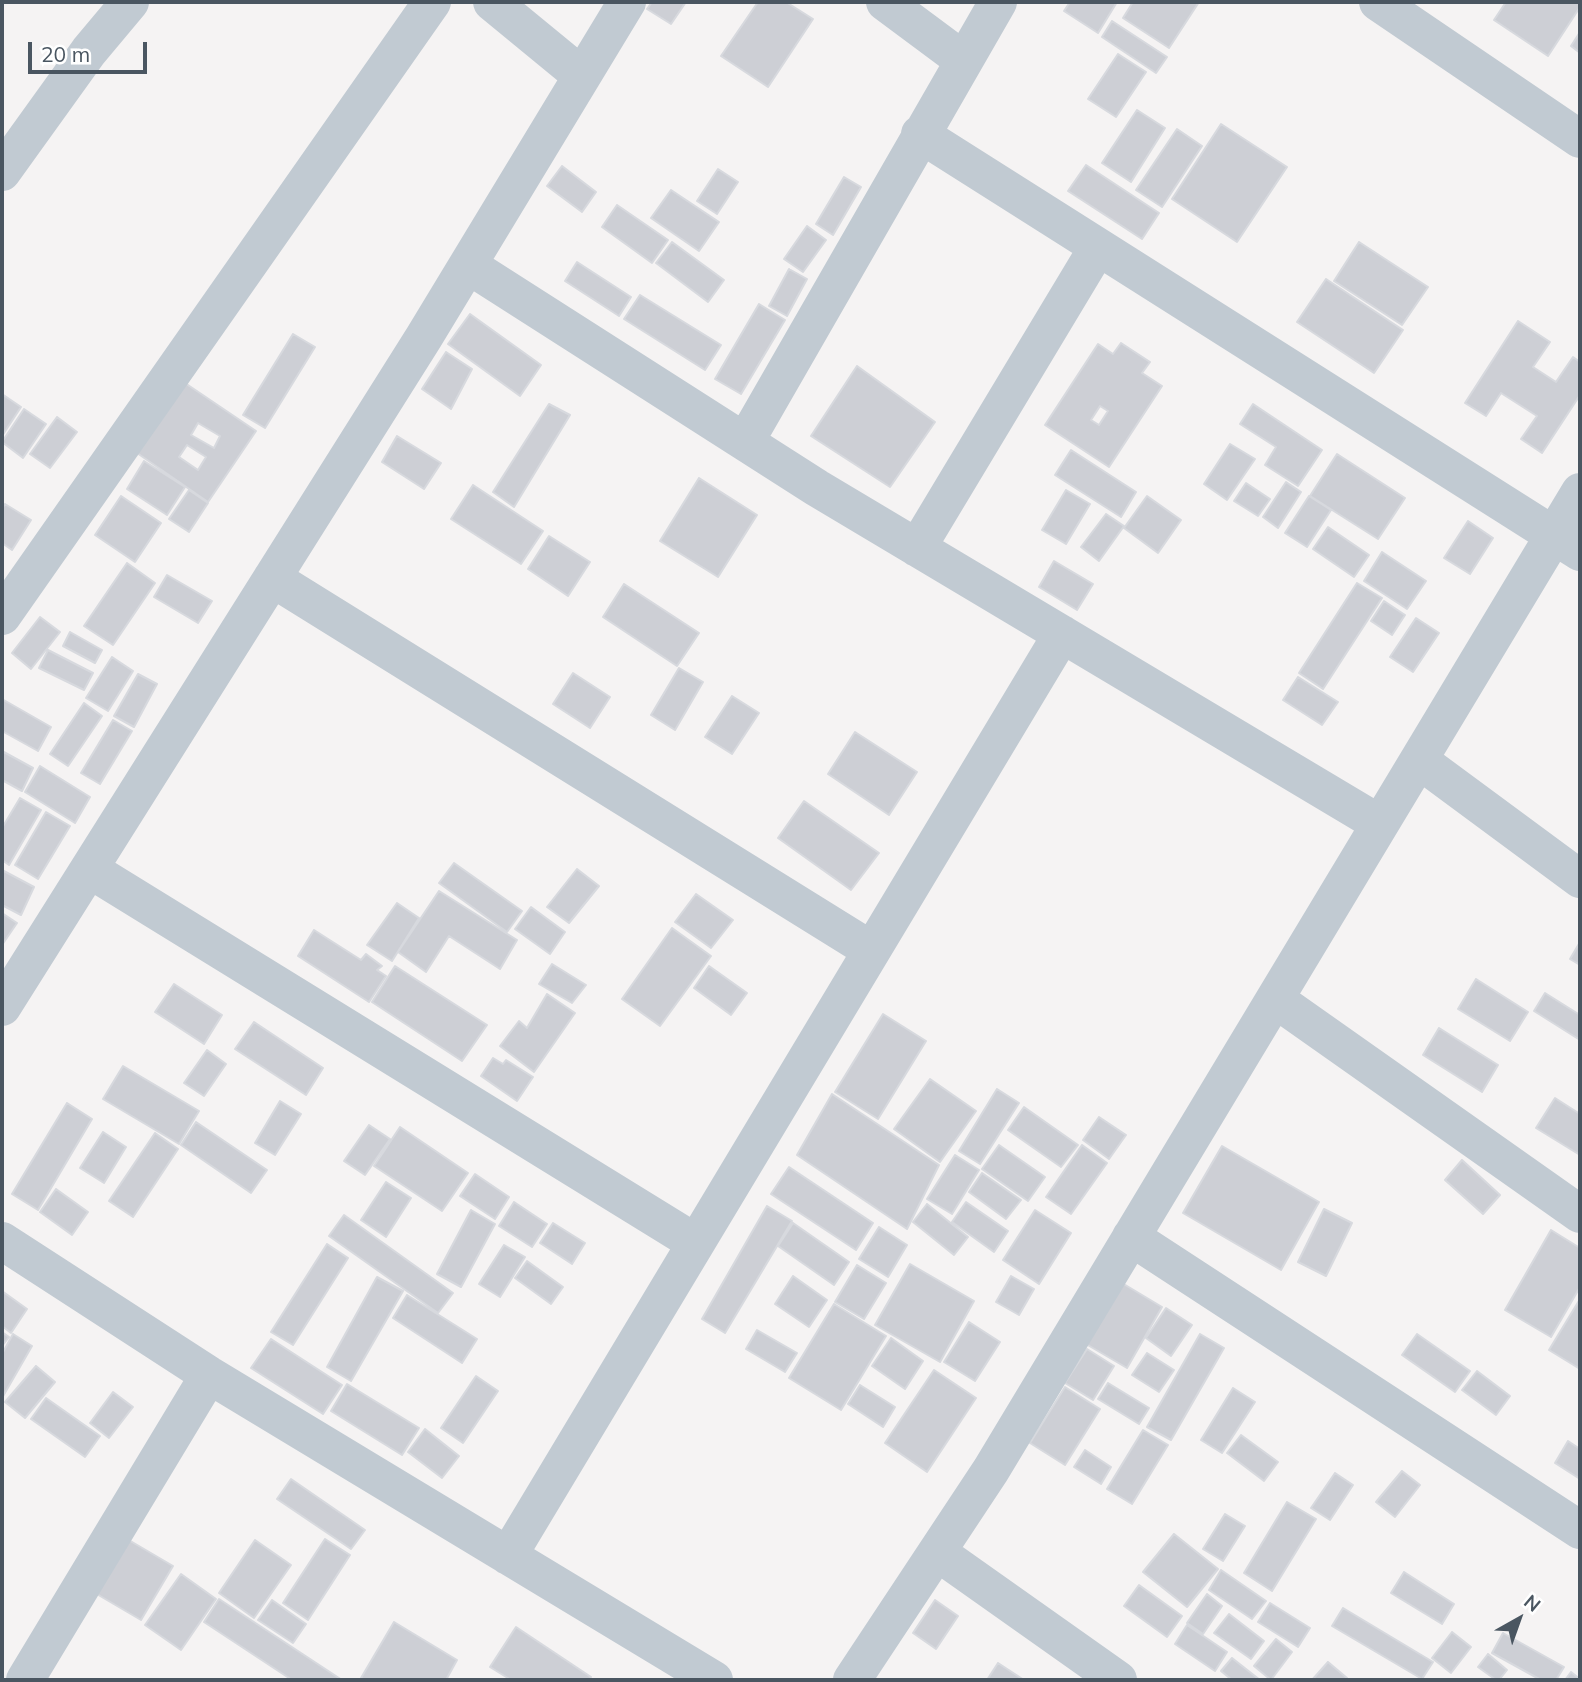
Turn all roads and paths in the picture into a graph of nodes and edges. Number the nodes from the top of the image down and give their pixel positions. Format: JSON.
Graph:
{"nodes":[{"id":1,"x":130,"y":2,"type":"edge"},
{"id":2,"x":432,"y":2,"type":"edge"},
{"id":3,"x":492,"y":2,"type":"edge"},
{"id":4,"x":627,"y":2,"type":"edge"},
{"id":5,"x":885,"y":2,"type":"edge"},
{"id":6,"x":998,"y":2,"type":"edge"},
{"id":7,"x":1378,"y":2,"type":"edge"},
{"id":8,"x":963,"y":60,"type":"junction"},
{"id":9,"x":582,"y":76,"type":"junction"},
{"id":10,"x":920,"y":134,"type":"junction"},
{"id":11,"x":1580,"y":139,"type":"edge"},
{"id":12,"x":2,"y":172,"type":"edge"},
{"id":13,"x":1098,"y":247,"type":"junction"},
{"id":14,"x":468,"y":265,"type":"junction"},
{"id":15,"x":745,"y":442,"type":"junction"},
{"id":16,"x":1580,"y":492,"type":"edge"},
{"id":17,"x":1567,"y":543,"type":"edge"},
{"id":18,"x":917,"y":548,"type":"junction"},
{"id":19,"x":272,"y":578,"type":"junction"},
{"id":20,"x":2,"y":616,"type":"edge"},
{"id":21,"x":1062,"y":634,"type":"junction"},
{"id":22,"x":1419,"y":760,"type":"junction"},
{"id":23,"x":1380,"y":824,"type":"junction"},
{"id":24,"x":89,"y":869,"type":"junction"},
{"id":25,"x":1580,"y":879,"type":"edge"},
{"id":26,"x":872,"y":950,"type":"junction"},
{"id":27,"x":1275,"y":999,"type":"junction"},
{"id":28,"x":2,"y":1007,"type":"edge"},
{"id":29,"x":1580,"y":1213,"type":"edge"},
{"id":30,"x":1131,"y":1237,"type":"junction"},
{"id":31,"x":2,"y":1241,"type":"edge"},
{"id":32,"x":696,"y":1243,"type":"junction"},
{"id":33,"x":209,"y":1375,"type":"junction"},
{"id":34,"x":1580,"y":1530,"type":"edge"},
{"id":35,"x":937,"y":1552,"type":"junction"},
{"id":36,"x":508,"y":1556,"type":"junction"},
{"id":37,"x":32,"y":1678,"type":"edge"},
{"id":38,"x":714,"y":1680,"type":"edge"},
{"id":39,"x":852,"y":1680,"type":"edge"},
{"id":40,"x":1118,"y":1680,"type":"edge"}],
"edges":[{"from":1,"to":12,"type":"street"},
{"from":2,"to":20,"type":"street"},
{"from":3,"to":9,"type":"street"},
{"from":4,"to":9,"type":"street"},
{"from":5,"to":8,"type":"street"},
{"from":6,"to":8,"type":"street"},
{"from":7,"to":11,"type":"street"},
{"from":8,"to":10,"type":"street"},
{"from":9,"to":14,"type":"street"},
{"from":10,"to":13,"type":"street"},
{"from":10,"to":15,"type":"street"},
{"from":13,"to":17,"type":"street"},
{"from":13,"to":18,"type":"street"},
{"from":14,"to":15,"type":"street"},
{"from":14,"to":19,"type":"street"},
{"from":15,"to":18,"type":"street"},
{"from":16,"to":17,"type":"street"},
{"from":17,"to":22,"type":"street"},
{"from":18,"to":21,"type":"street"},
{"from":19,"to":24,"type":"street"},
{"from":19,"to":26,"type":"street"},
{"from":21,"to":23,"type":"street"},
{"from":21,"to":26,"type":"street"},
{"from":22,"to":23,"type":"street"},
{"from":22,"to":25,"type":"street"},
{"from":23,"to":27,"type":"street"},
{"from":24,"to":28,"type":"street"},
{"from":24,"to":32,"type":"street"},
{"from":26,"to":32,"type":"street"},
{"from":27,"to":29,"type":"street"},
{"from":27,"to":30,"type":"street"},
{"from":30,"to":34,"type":"street"},
{"from":30,"to":35,"type":"street"},
{"from":31,"to":33,"type":"street"},
{"from":32,"to":36,"type":"street"},
{"from":33,"to":36,"type":"street"},
{"from":33,"to":37,"type":"street"},
{"from":35,"to":39,"type":"street"},
{"from":35,"to":40,"type":"street"},
{"from":36,"to":38,"type":"street"}]}
